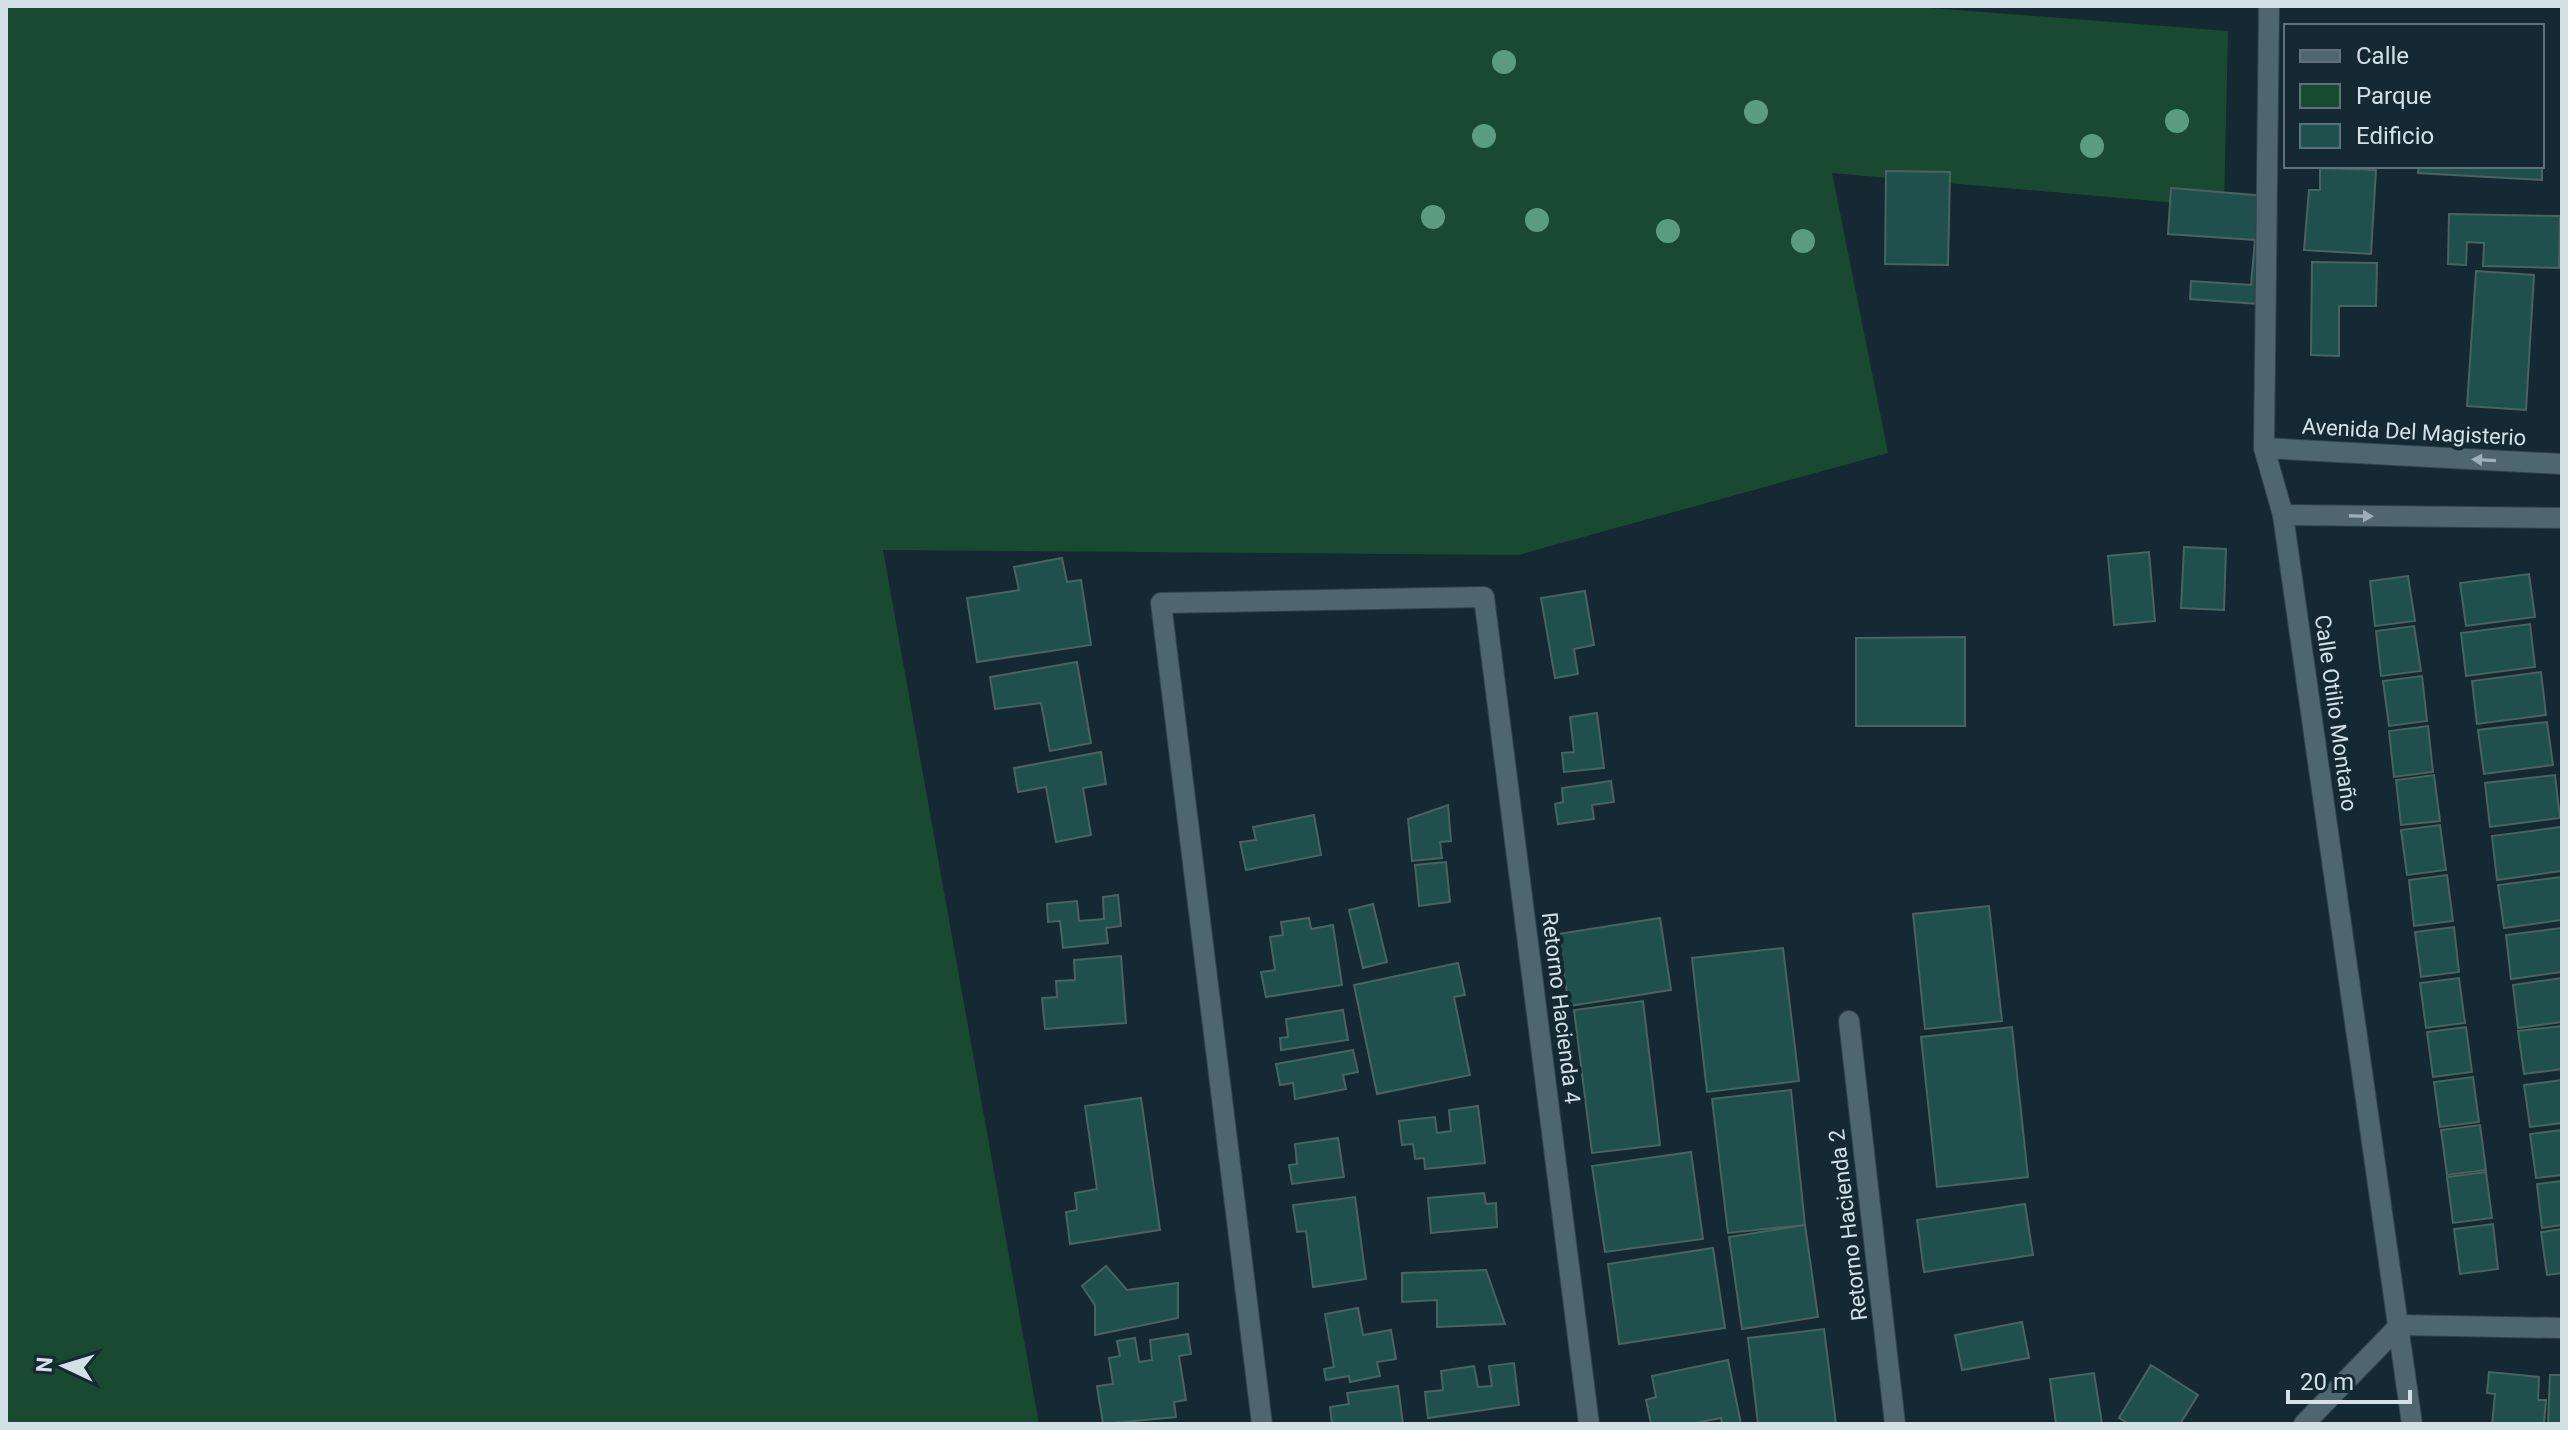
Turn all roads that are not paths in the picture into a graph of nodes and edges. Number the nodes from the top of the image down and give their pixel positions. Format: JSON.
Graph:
{"nodes":[{"id":1,"x":2269,"y":6,"type":"edge"},
{"id":2,"x":2264,"y":448,"type":"junction"},
{"id":3,"x":2562,"y":464,"type":"edge"},
{"id":4,"x":2283,"y":515,"type":"junction"},
{"id":5,"x":2562,"y":518,"type":"edge"},
{"id":6,"x":1849,"y":1021,"type":"dead end"},
{"id":7,"x":2400,"y":1325,"type":"junction"},
{"id":8,"x":2562,"y":1328,"type":"edge"},
{"id":9,"x":1262,"y":1424,"type":"edge"},
{"id":10,"x":1589,"y":1424,"type":"edge"},
{"id":11,"x":1895,"y":1424,"type":"edge"},
{"id":12,"x":2304,"y":1424,"type":"edge"},
{"id":13,"x":2412,"y":1424,"type":"edge"}],
"edges":[{"from":1,"to":2,"type":"street","name":"Calle Otilio Montaño"},
{"from":3,"to":2,"type":"street","name":"Avenida Del Magisterio","one_way":true},
{"from":2,"to":4,"type":"street","name":"Calle Otilio Montaño"},
{"from":4,"to":5,"type":"street","one_way":true},
{"from":4,"to":7,"type":"street","name":"Calle Otilio Montaño"},
{"from":6,"to":11,"type":"street","name":"Retorno Hacienda 2"},
{"from":7,"to":8,"type":"street"},
{"from":7,"to":12,"type":"street"},
{"from":7,"to":13,"type":"street","name":"Calle Otilio Montaño"},
{"from":9,"to":10,"type":"street","name":"Retorno Hacienda 4"}]}
